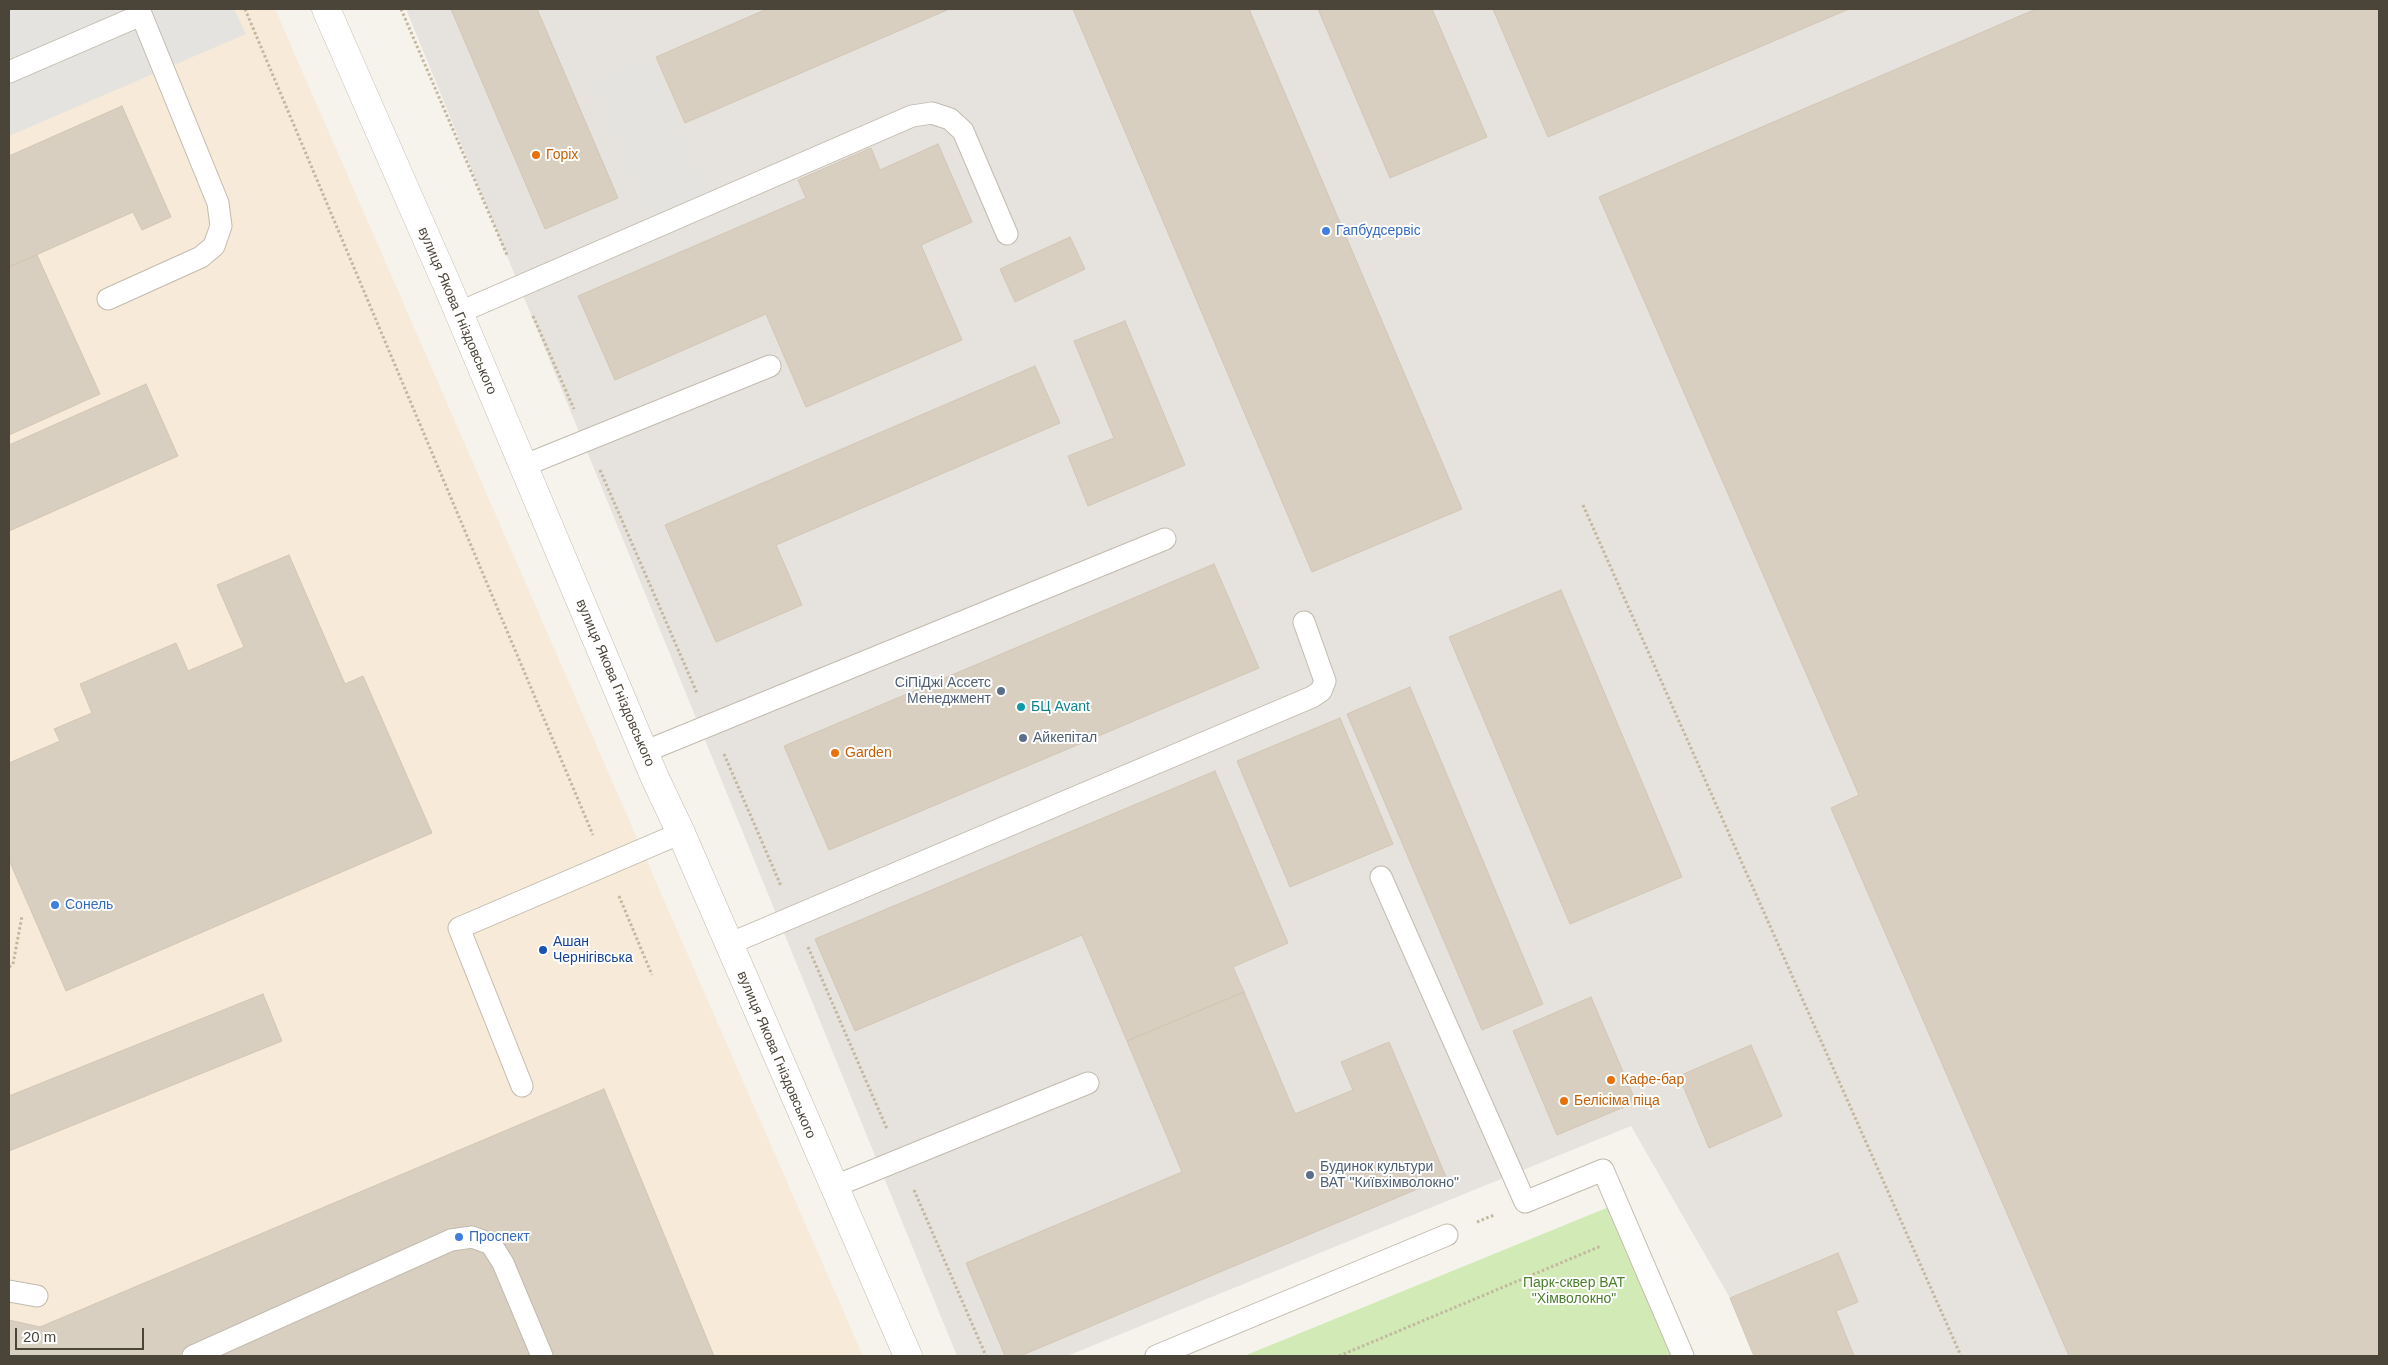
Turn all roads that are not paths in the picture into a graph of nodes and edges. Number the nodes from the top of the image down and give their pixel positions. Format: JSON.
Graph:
{"nodes":[{"id":1,"x":326,"y":9,"type":"edge"},
{"id":2,"x":140,"y":12,"type":"edge"},
{"id":3,"x":9,"y":72,"type":"edge"},
{"id":4,"x":1007,"y":234,"type":"dead end"},
{"id":5,"x":108,"y":299,"type":"dead end"},
{"id":6,"x":458,"y":313,"type":"junction"},
{"id":7,"x":770,"y":366,"type":"dead end"},
{"id":8,"x":523,"y":466,"type":"junction"},
{"id":9,"x":1165,"y":539,"type":"dead end"},
{"id":10,"x":1304,"y":622,"type":"dead end"},
{"id":11,"x":644,"y":752,"type":"junction"},
{"id":12,"x":681,"y":832,"type":"junction"},
{"id":13,"x":1382,"y":877,"type":"dead end"},
{"id":14,"x":729,"y":944,"type":"junction"},
{"id":15,"x":1088,"y":1083,"type":"dead end"},
{"id":16,"x":522,"y":1086,"type":"dead end"},
{"id":17,"x":833,"y":1187,"type":"junction"},
{"id":18,"x":1446,"y":1235,"type":"road end"},
{"id":19,"x":9,"y":1290,"type":"edge"},
{"id":20,"x":36,"y":1296,"type":"dead end"},
{"id":21,"x":193,"y":1356,"type":"edge"},
{"id":22,"x":542,"y":1356,"type":"edge"},
{"id":23,"x":908,"y":1356,"type":"edge"},
{"id":24,"x":1156,"y":1356,"type":"edge"},
{"id":25,"x":1683,"y":1356,"type":"edge"}],
"edges":[{"from":1,"to":6,"type":"street","name":"вулиця Якова Гніздовського"},
{"from":2,"to":3,"type":"lane"},
{"from":2,"to":5,"type":"lane"},
{"from":4,"to":6,"type":"lane"},
{"from":6,"to":8,"type":"street","name":"вулиця Якова Гніздовського"},
{"from":7,"to":8,"type":"lane"},
{"from":8,"to":11,"type":"street","name":"вулиця Якова Гніздовського"},
{"from":9,"to":11,"type":"lane"},
{"from":10,"to":14,"type":"lane"},
{"from":11,"to":12,"type":"street","name":"вулиця Якова Гніздовського"},
{"from":12,"to":14,"type":"street","name":"вулиця Якова Гніздовського"},
{"from":12,"to":16,"type":"lane"},
{"from":13,"to":25,"type":"lane"},
{"from":14,"to":17,"type":"street","name":"вулиця Якова Гніздовського"},
{"from":15,"to":17,"type":"lane"},
{"from":17,"to":23,"type":"street","name":"вулиця Якова Гніздовського"},
{"from":18,"to":24,"type":"lane"},
{"from":19,"to":20,"type":"lane"},
{"from":21,"to":22,"type":"lane"}]}
